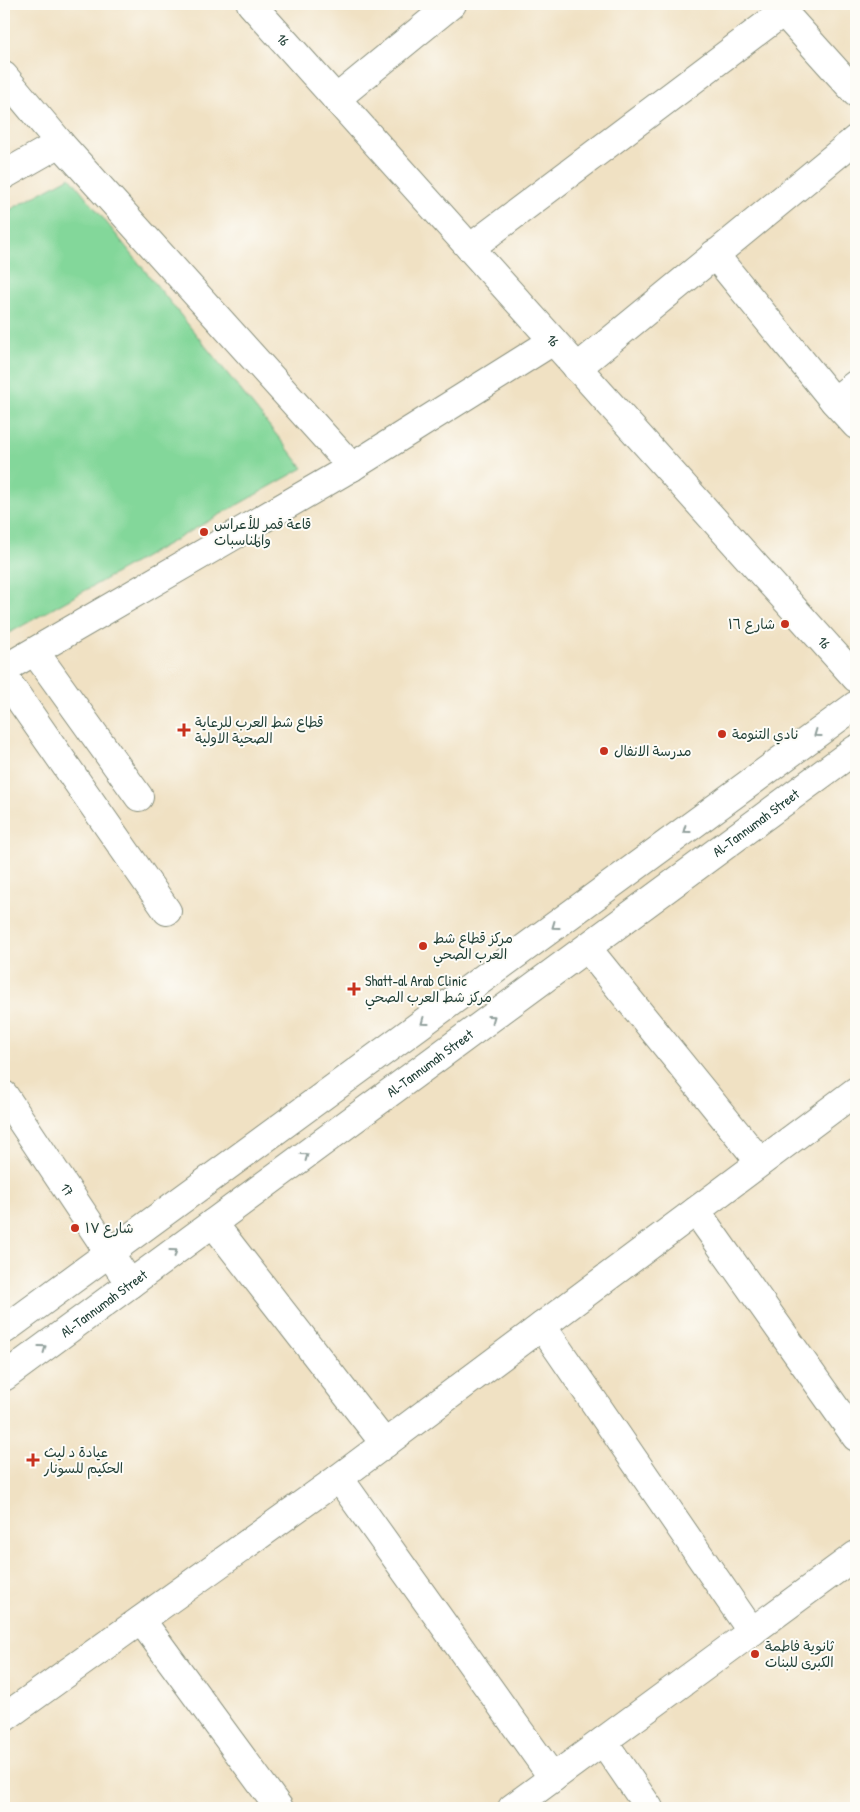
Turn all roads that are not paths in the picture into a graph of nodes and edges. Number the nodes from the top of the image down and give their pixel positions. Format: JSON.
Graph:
{"nodes":[{"id":1,"x":251,"y":4,"type":"edge"},
{"id":2,"x":452,"y":4,"type":"edge"},
{"id":3,"x":780,"y":8,"type":"edge"},
{"id":4,"x":4,"y":76,"type":"edge"},
{"id":5,"x":856,"y":93,"type":"edge"},
{"id":6,"x":336,"y":99,"type":"junction"},
{"id":7,"x":856,"y":139,"type":"edge"},
{"id":8,"x":60,"y":143,"type":"junction"},
{"id":9,"x":4,"y":176,"type":"edge"},
{"id":10,"x":470,"y":248,"type":"junction"},
{"id":11,"x":714,"y":254,"type":"junction"},
{"id":12,"x":553,"y":341,"type":"junction"},
{"id":13,"x":577,"y":368,"type":"junction"},
{"id":14,"x":856,"y":384,"type":"edge"},
{"id":15,"x":834,"y":401,"type":"junction"},
{"id":16,"x":856,"y":425,"type":"edge"},
{"id":17,"x":352,"y":466,"type":"junction"},
{"id":18,"x":35,"y":652,"type":"junction"},
{"id":19,"x":4,"y":670,"type":"edge"},
{"id":20,"x":4,"y":676,"type":"edge"},
{"id":21,"x":856,"y":678,"type":"edge"},
{"id":22,"x":856,"y":705,"type":"edge"},
{"id":23,"x":856,"y":749,"type":"edge"},
{"id":24,"x":139,"y":797,"type":"dead end"},
{"id":25,"x":167,"y":911,"type":"dead end"},
{"id":26,"x":586,"y":948,"type":"junction"},
{"id":27,"x":856,"y":1091,"type":"edge"},
{"id":28,"x":4,"y":1095,"type":"edge"},
{"id":29,"x":760,"y":1162,"type":"junction"},
{"id":30,"x":696,"y":1211,"type":"junction"},
{"id":31,"x":213,"y":1223,"type":"junction"},
{"id":32,"x":109,"y":1253,"type":"junction"},
{"id":33,"x":130,"y":1284,"type":"junction"},
{"id":34,"x":542,"y":1326,"type":"junction"},
{"id":35,"x":4,"y":1330,"type":"edge"},
{"id":36,"x":4,"y":1377,"type":"edge"},
{"id":37,"x":856,"y":1437,"type":"edge"},
{"id":38,"x":385,"y":1444,"type":"junction"},
{"id":39,"x":339,"y":1478,"type":"junction"},
{"id":40,"x":856,"y":1555,"type":"edge"},
{"id":41,"x":142,"y":1620,"type":"junction"},
{"id":42,"x":752,"y":1632,"type":"junction"},
{"id":43,"x":4,"y":1718,"type":"edge"},
{"id":44,"x":603,"y":1741,"type":"junction"},
{"id":45,"x":553,"y":1778,"type":"junction"},
{"id":46,"x":279,"y":1808,"type":"edge"},
{"id":47,"x":512,"y":1808,"type":"edge"},
{"id":48,"x":649,"y":1808,"type":"edge"}],
"edges":[{"from":1,"to":6,"type":"street","name":"16"},
{"from":2,"to":6,"type":"street"},
{"from":3,"to":5,"type":"street"},
{"from":3,"to":10,"type":"street"},
{"from":4,"to":8,"type":"street"},
{"from":6,"to":10,"type":"street","name":"16"},
{"from":7,"to":11,"type":"street"},
{"from":8,"to":9,"type":"street"},
{"from":8,"to":17,"type":"street"},
{"from":10,"to":12,"type":"street","name":"16"},
{"from":11,"to":13,"type":"street"},
{"from":11,"to":15,"type":"street"},
{"from":12,"to":13,"type":"street","name":"16"},
{"from":12,"to":17,"type":"street"},
{"from":13,"to":21,"type":"street","name":"16"},
{"from":14,"to":15,"type":"street"},
{"from":15,"to":16,"type":"street"},
{"from":17,"to":18,"type":"street"},
{"from":18,"to":19,"type":"street"},
{"from":18,"to":24,"type":"street"},
{"from":20,"to":25,"type":"street"},
{"from":22,"to":32,"type":"street","one_way":true},
{"from":23,"to":26,"type":"street","name":"Al-Tannumah Street"},
{"from":26,"to":29,"type":"street"},
{"from":31,"to":26,"type":"street","name":"Al-Tannumah Street","one_way":true},
{"from":27,"to":29,"type":"street"},
{"from":28,"to":32,"type":"street","name":"17"},
{"from":29,"to":30,"type":"street"},
{"from":30,"to":34,"type":"street"},
{"from":30,"to":37,"type":"street"},
{"from":33,"to":31,"type":"street","name":"Al-Tannumah Street","one_way":true},
{"from":31,"to":38,"type":"street"},
{"from":32,"to":33,"type":"street","name":"17"},
{"from":32,"to":35,"type":"street"},
{"from":36,"to":33,"type":"street","name":"Al-Tannumah Street","one_way":true},
{"from":34,"to":38,"type":"street"},
{"from":34,"to":42,"type":"street"},
{"from":38,"to":39,"type":"street"},
{"from":39,"to":41,"type":"street"},
{"from":39,"to":45,"type":"street"},
{"from":40,"to":42,"type":"street"},
{"from":41,"to":43,"type":"street"},
{"from":41,"to":46,"type":"street"},
{"from":42,"to":44,"type":"street"},
{"from":44,"to":45,"type":"street"},
{"from":44,"to":48,"type":"street"},
{"from":45,"to":47,"type":"street"}]}
